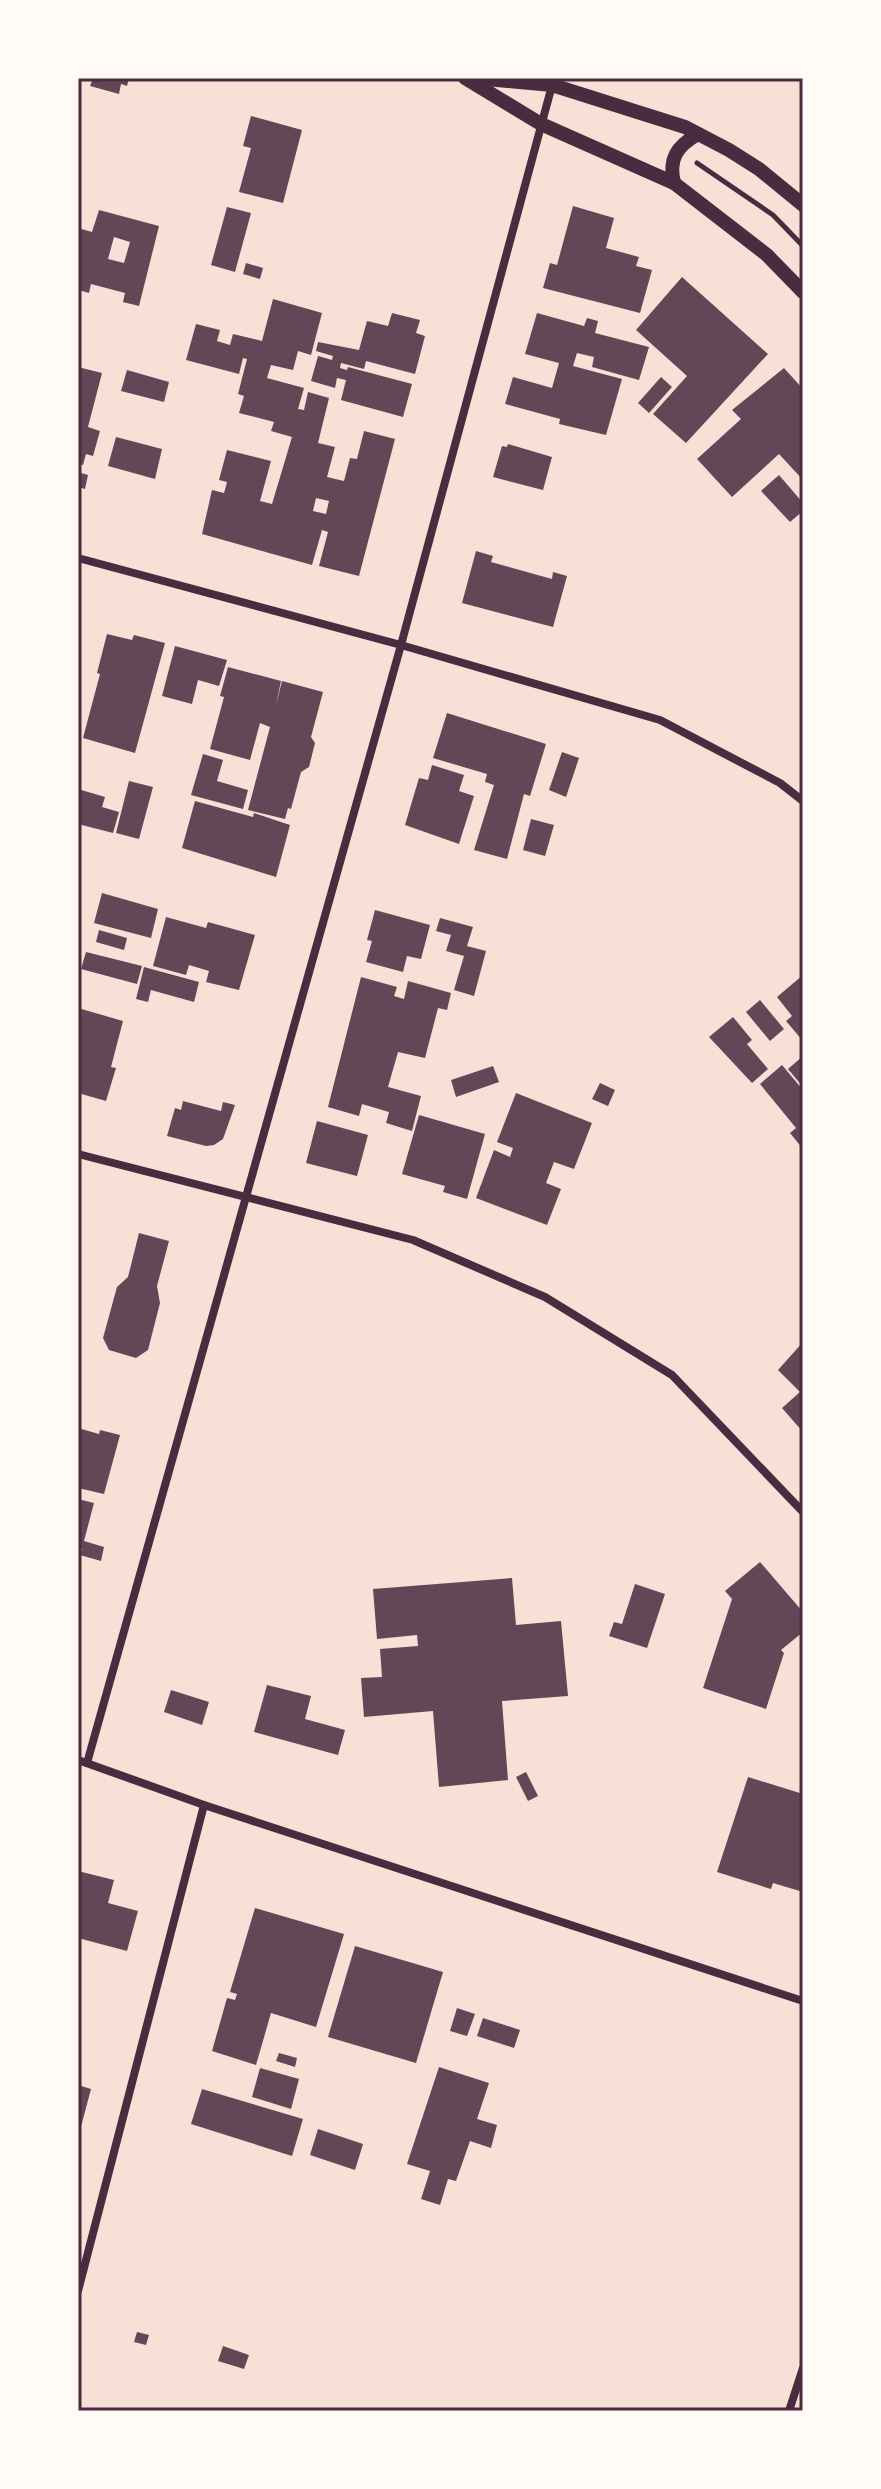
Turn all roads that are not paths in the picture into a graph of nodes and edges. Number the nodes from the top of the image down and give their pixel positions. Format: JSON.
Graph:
{"nodes":[{"id":1,"x":465,"y":78,"type":"edge"},
{"id":2,"x":475,"y":78,"type":"edge"},
{"id":3,"x":553,"y":82,"type":"edge"},
{"id":4,"x":541,"y":124,"type":"junction"},
{"id":5,"x":698,"y":134,"type":"junction"},
{"id":6,"x":674,"y":183,"type":"junction"},
{"id":7,"x":803,"y":205,"type":"edge"},
{"id":8,"x":803,"y":292,"type":"edge"},
{"id":9,"x":78,"y":558,"type":"edge"},
{"id":10,"x":401,"y":645,"type":"junction"},
{"id":11,"x":803,"y":801,"type":"edge"},
{"id":12,"x":78,"y":1154,"type":"edge"},
{"id":13,"x":245,"y":1195,"type":"junction"},
{"id":14,"x":803,"y":1512,"type":"edge"},
{"id":15,"x":82,"y":1761,"type":"edge"},
{"id":16,"x":204,"y":1805,"type":"junction"},
{"id":17,"x":803,"y":2001,"type":"edge"},
{"id":18,"x":78,"y":2291,"type":"edge"},
{"id":19,"x":803,"y":2368,"type":"edge"},
{"id":20,"x":789,"y":2411,"type":"edge"}],
"edges":[{"from":1,"to":4,"type":"street"},
{"from":2,"to":3,"type":"street"},
{"from":3,"to":4,"type":"street"},
{"from":3,"to":5,"type":"street"},
{"from":4,"to":6,"type":"street"},
{"from":4,"to":10,"type":"street"},
{"from":5,"to":6,"type":"street"},
{"from":5,"to":7,"type":"street"},
{"from":6,"to":8,"type":"street"},
{"from":9,"to":10,"type":"street"},
{"from":10,"to":11,"type":"street"},
{"from":10,"to":13,"type":"street"},
{"from":12,"to":13,"type":"street"},
{"from":13,"to":14,"type":"street"},
{"from":13,"to":15,"type":"street"},
{"from":15,"to":16,"type":"street"},
{"from":16,"to":17,"type":"street"},
{"from":16,"to":18,"type":"street"},
{"from":19,"to":20,"type":"street"}]}
